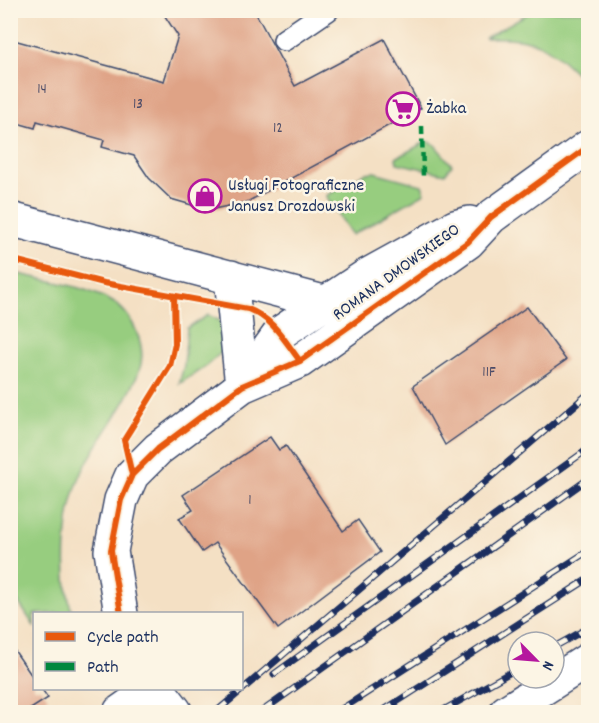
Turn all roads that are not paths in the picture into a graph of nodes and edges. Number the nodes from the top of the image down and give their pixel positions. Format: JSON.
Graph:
{"nodes":[{"id":1,"x":328,"y":10,"type":"edge"},
{"id":2,"x":284,"y":40,"type":"dead end"},
{"id":3,"x":588,"y":147,"type":"edge"},
{"id":4,"x":491,"y":217,"type":"junction"},
{"id":5,"x":10,"y":219,"type":"edge"},
{"id":6,"x":231,"y":277,"type":"junction"},
{"id":7,"x":323,"y":302,"type":"junction"},
{"id":8,"x":242,"y":386,"type":"junction"},
{"id":9,"x":121,"y":612,"type":"edge"},
{"id":10,"x":588,"y":660,"type":"edge"},
{"id":11,"x":162,"y":696,"type":"edge"},
{"id":12,"x":120,"y":712,"type":"edge"},
{"id":13,"x":506,"y":712,"type":"edge"}],
"edges":[{"from":1,"to":2,"type":"lane"},
{"from":3,"to":4,"type":"street","name":"ROMANA DMOWSKIEGO"},
{"from":4,"to":7,"type":"street","name":"ROMANA DMOWSKIEGO"},
{"from":4,"to":8,"type":"street","name":"ROMANA DMOWSKIEGO"},
{"from":5,"to":6,"type":"street","name":"ROMANA DMOWSKIEGO"},
{"from":6,"to":7,"type":"street","name":"ROMANA DMOWSKIEGO"},
{"from":6,"to":8,"type":"street"},
{"from":7,"to":8,"type":"street","name":"ROMANA DMOWSKIEGO"},
{"from":8,"to":9,"type":"street","name":"ROMANA DMOWSKIEGO"},
{"from":10,"to":13,"type":"street"},
{"from":11,"to":12,"type":"street"}]}
